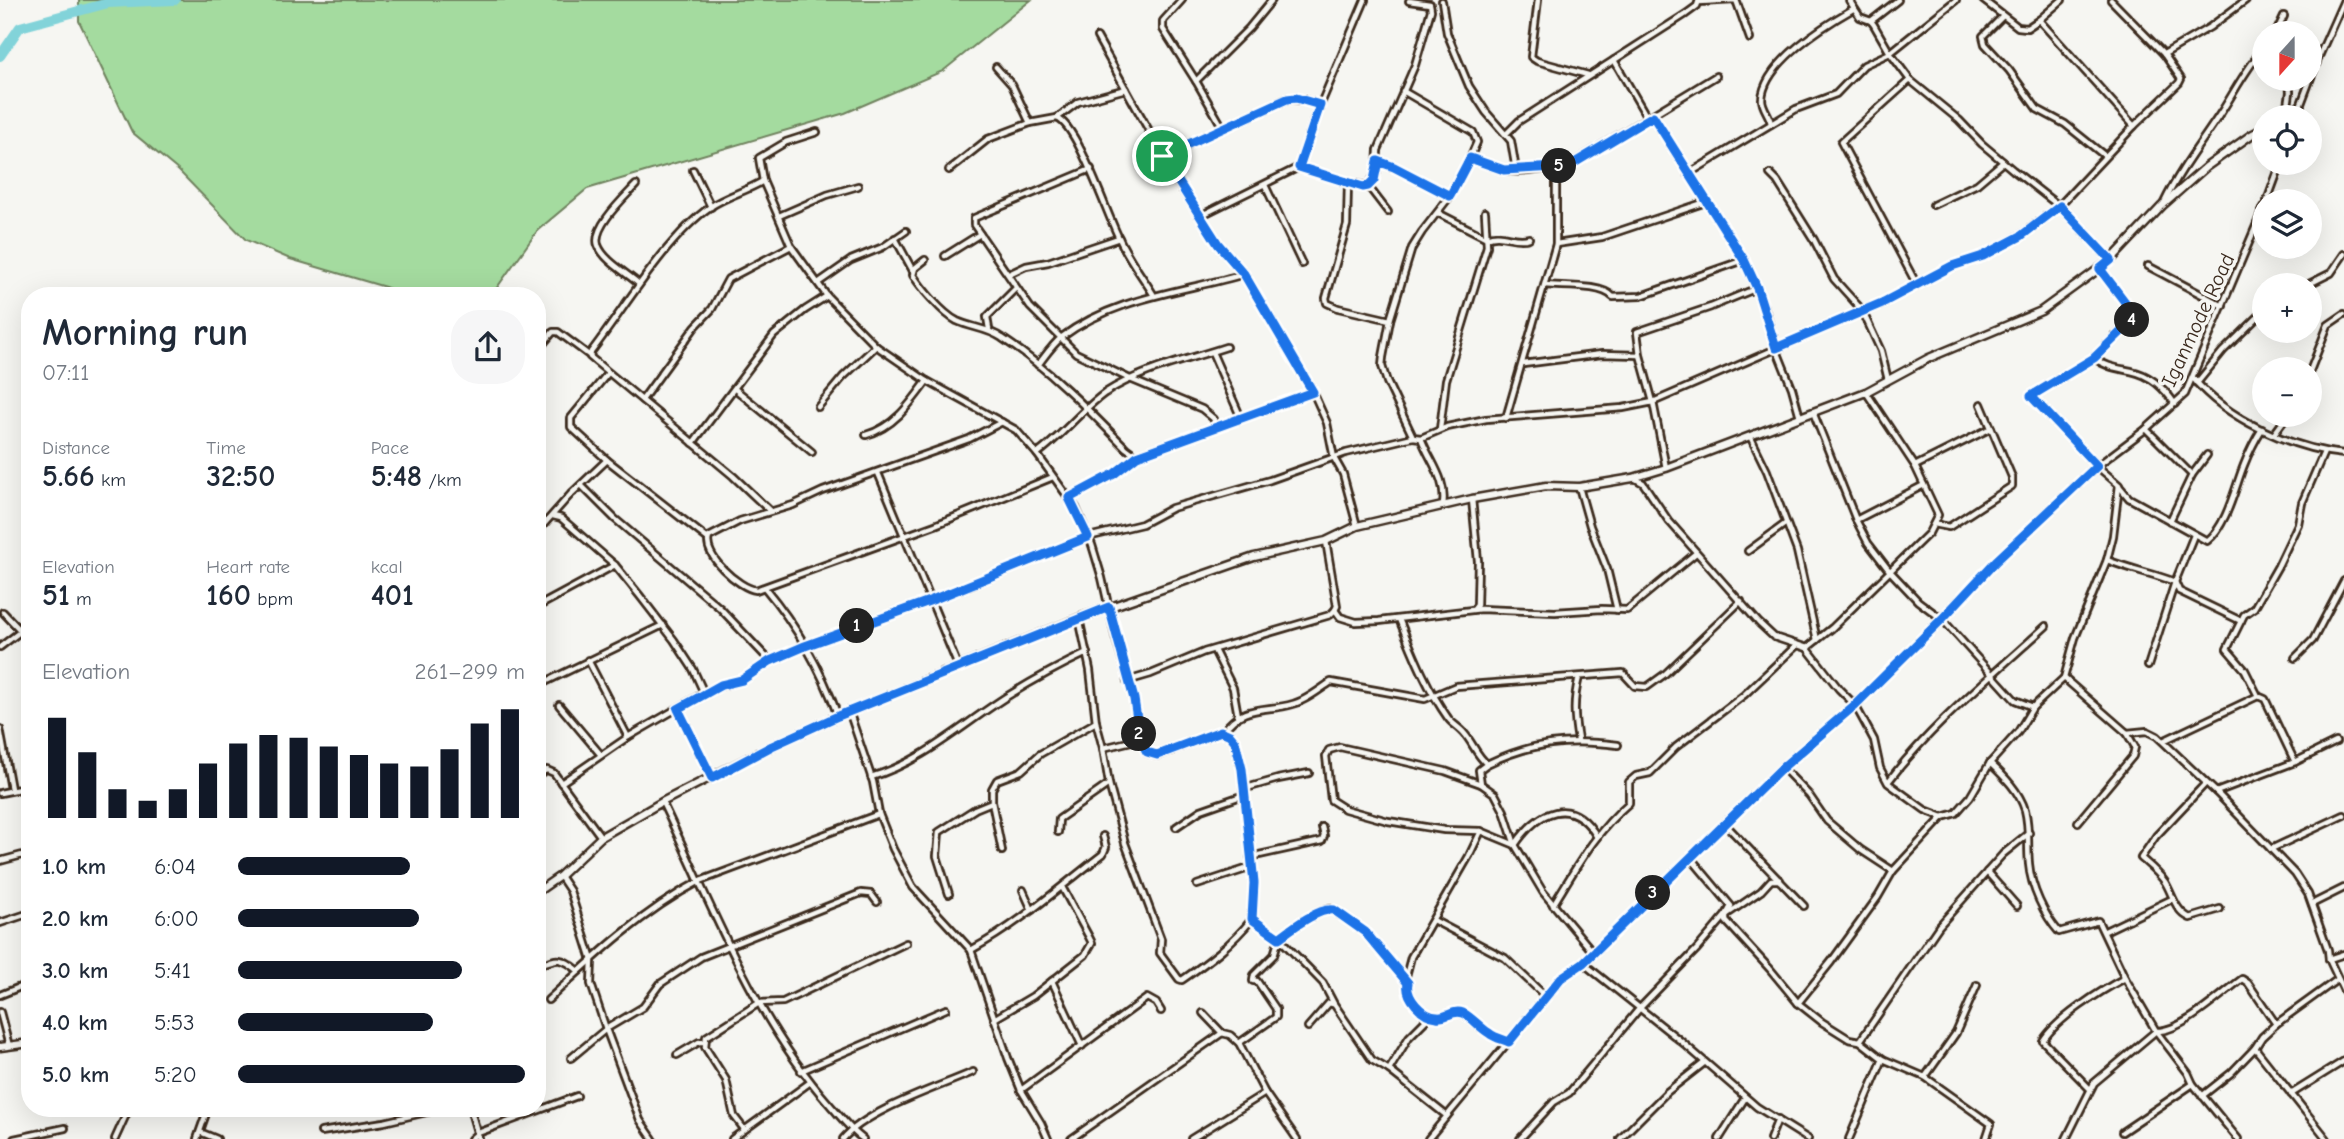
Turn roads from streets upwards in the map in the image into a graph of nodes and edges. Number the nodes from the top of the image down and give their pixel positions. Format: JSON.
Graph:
{"nodes":[{"id":1,"x":1182,"y":0,"type":"edge"},
{"id":2,"x":1272,"y":0,"type":"edge"},
{"id":3,"x":1365,"y":0,"type":"edge"},
{"id":4,"x":1538,"y":0,"type":"edge"},
{"id":5,"x":1849,"y":0,"type":"edge"},
{"id":6,"x":1898,"y":0,"type":"edge"},
{"id":7,"x":1956,"y":0,"type":"edge"},
{"id":8,"x":1983,"y":0,"type":"edge"},
{"id":9,"x":2062,"y":0,"type":"edge"},
{"id":10,"x":2111,"y":0,"type":"edge"},
{"id":11,"x":2246,"y":0,"type":"edge"},
{"id":12,"x":2344,"y":0,"type":"edge"},
{"id":13,"x":1409,"y":1,"type":"edge"},
{"id":14,"x":1442,"y":1,"type":"edge"},
{"id":15,"x":1699,"y":1,"type":"edge"},
{"id":16,"x":1853,"y":9,"type":"junction"},
{"id":17,"x":2003,"y":16,"type":"junction"},
{"id":18,"x":2284,"y":16,"type":"dead end"},
{"id":19,"x":2039,"y":20,"type":"junction"},
{"id":20,"x":1871,"y":21,"type":"junction"},
{"id":21,"x":2282,"y":21,"type":"edge"},
{"id":22,"x":1097,"y":37,"type":"dead end"},
{"id":23,"x":1750,"y":39,"type":"dead end"},
{"id":24,"x":1890,"y":53,"type":"junction"},
{"id":25,"x":2164,"y":54,"type":"junction"},
{"id":26,"x":1614,"y":60,"type":"junction"},
{"id":27,"x":2252,"y":63,"type":"edge"},
{"id":28,"x":996,"y":67,"type":"dead end"},
{"id":29,"x":1589,"y":75,"type":"junction"},
{"id":30,"x":1716,"y":76,"type":"dead end"},
{"id":31,"x":1910,"y":80,"type":"junction"},
{"id":32,"x":1196,"y":81,"type":"junction"},
{"id":33,"x":1126,"y":89,"type":"junction"},
{"id":34,"x":1403,"y":91,"type":"junction"},
{"id":35,"x":1320,"y":105,"type":"junction"},
{"id":36,"x":2300,"y":105,"type":"edge"},
{"id":37,"x":1650,"y":117,"type":"junction"},
{"id":38,"x":1057,"y":118,"type":"junction"},
{"id":39,"x":1030,"y":123,"type":"junction"},
{"id":40,"x":1771,"y":124,"type":"junction"},
{"id":41,"x":2134,"y":126,"type":"junction"},
{"id":42,"x":1223,"y":128,"type":"junction"},
{"id":43,"x":817,"y":132,"type":"dead end"},
{"id":44,"x":1507,"y":134,"type":"junction"},
{"id":45,"x":2252,"y":134,"type":"edge"},
{"id":46,"x":1162,"y":156,"type":"junction"},
{"id":47,"x":2105,"y":156,"type":"junction"},
{"id":48,"x":1470,"y":158,"type":"junction"},
{"id":49,"x":1378,"y":161,"type":"junction"},
{"id":50,"x":2003,"y":162,"type":"junction"},
{"id":51,"x":1299,"y":167,"type":"junction"},
{"id":52,"x":1556,"y":167,"type":"junction"},
{"id":53,"x":1091,"y":169,"type":"junction"},
{"id":54,"x":692,"y":170,"type":"dead end"},
{"id":55,"x":949,"y":170,"type":"dead end"},
{"id":56,"x":1516,"y":170,"type":"junction"},
{"id":57,"x":1688,"y":174,"type":"junction"},
{"id":58,"x":1770,"y":174,"type":"dead end"},
{"id":59,"x":763,"y":181,"type":"junction"},
{"id":60,"x":1348,"y":183,"type":"junction"},
{"id":61,"x":636,"y":185,"type":"dead end"},
{"id":62,"x":1265,"y":185,"type":"junction"},
{"id":63,"x":858,"y":186,"type":"dead end"},
{"id":64,"x":1368,"y":186,"type":"junction"},
{"id":65,"x":1450,"y":196,"type":"junction"},
{"id":66,"x":1706,"y":202,"type":"junction"},
{"id":67,"x":1933,"y":205,"type":"dead end"},
{"id":68,"x":2060,"y":206,"type":"junction"},
{"id":69,"x":2162,"y":206,"type":"junction"},
{"id":70,"x":711,"y":207,"type":"junction"},
{"id":71,"x":1388,"y":212,"type":"dead end"},
{"id":72,"x":1485,"y":212,"type":"dead end"},
{"id":73,"x":1438,"y":213,"type":"junction"},
{"id":74,"x":779,"y":216,"type":"junction"},
{"id":75,"x":1200,"y":216,"type":"junction"},
{"id":76,"x":906,"y":231,"type":"dead end"},
{"id":77,"x":980,"y":233,"type":"junction"},
{"id":78,"x":2252,"y":237,"type":"edge"},
{"id":79,"x":895,"y":238,"type":"junction"},
{"id":80,"x":1119,"y":238,"type":"junction"},
{"id":81,"x":1487,"y":238,"type":"junction"},
{"id":82,"x":1529,"y":239,"type":"dead end"},
{"id":83,"x":1556,"y":244,"type":"junction"},
{"id":84,"x":791,"y":246,"type":"junction"},
{"id":85,"x":2344,"y":254,"type":"edge"},
{"id":86,"x":945,"y":256,"type":"dead end"},
{"id":87,"x":925,"y":260,"type":"dead end"},
{"id":88,"x":1744,"y":260,"type":"junction"},
{"id":89,"x":2111,"y":260,"type":"junction"},
{"id":90,"x":1302,"y":264,"type":"dead end"},
{"id":91,"x":2148,"y":266,"type":"dead end"},
{"id":92,"x":2100,"y":269,"type":"junction"},
{"id":93,"x":913,"y":271,"type":"junction"},
{"id":94,"x":1244,"y":274,"type":"junction"},
{"id":95,"x":1009,"y":275,"type":"junction"},
{"id":96,"x":2322,"y":278,"type":"edge"},
{"id":97,"x":639,"y":284,"type":"junction"},
{"id":98,"x":818,"y":284,"type":"junction"},
{"id":99,"x":1545,"y":285,"type":"junction"},
{"id":100,"x":1917,"y":285,"type":"junction"},
{"id":101,"x":1757,"y":288,"type":"junction"},
{"id":102,"x":1015,"y":289,"type":"junction"},
{"id":103,"x":1153,"y":294,"type":"junction"},
{"id":104,"x":827,"y":296,"type":"junction"},
{"id":105,"x":2224,"y":306,"type":"junction"},
{"id":106,"x":1861,"y":310,"type":"junction"},
{"id":107,"x":2344,"y":314,"type":"edge"},
{"id":108,"x":1390,"y":320,"type":"junction"},
{"id":109,"x":2252,"y":323,"type":"edge"},
{"id":110,"x":989,"y":330,"type":"junction"},
{"id":111,"x":1061,"y":338,"type":"junction"},
{"id":112,"x":546,"y":339,"type":"edge"},
{"id":113,"x":876,"y":346,"type":"junction"},
{"id":114,"x":1226,"y":347,"type":"dead end"},
{"id":115,"x":1776,"y":348,"type":"junction"},
{"id":116,"x":1212,"y":352,"type":"junction"},
{"id":117,"x":1640,"y":355,"type":"junction"},
{"id":118,"x":590,"y":357,"type":"junction"},
{"id":119,"x":2315,"y":357,"type":"edge"},
{"id":120,"x":2094,"y":358,"type":"junction"},
{"id":121,"x":1523,"y":364,"type":"junction"},
{"id":122,"x":1038,"y":365,"type":"junction"},
{"id":123,"x":608,"y":373,"type":"junction"},
{"id":124,"x":2193,"y":377,"type":"junction"},
{"id":125,"x":1130,"y":380,"type":"junction"},
{"id":126,"x":927,"y":381,"type":"junction"},
{"id":127,"x":1888,"y":381,"type":"junction"},
{"id":128,"x":2197,"y":383,"type":"junction"},
{"id":129,"x":735,"y":389,"type":"junction"},
{"id":130,"x":1313,"y":392,"type":"junction"},
{"id":131,"x":1866,"y":392,"type":"junction"},
{"id":132,"x":642,"y":400,"type":"junction"},
{"id":133,"x":1653,"y":402,"type":"junction"},
{"id":134,"x":1981,"y":404,"type":"dead end"},
{"id":135,"x":2175,"y":404,"type":"junction"},
{"id":136,"x":818,"y":407,"type":"dead end"},
{"id":137,"x":1087,"y":407,"type":"junction"},
{"id":138,"x":1813,"y":412,"type":"junction"},
{"id":139,"x":1800,"y":417,"type":"junction"},
{"id":140,"x":1241,"y":418,"type":"junction"},
{"id":141,"x":1506,"y":418,"type":"junction"},
{"id":142,"x":1003,"y":422,"type":"junction"},
{"id":143,"x":1213,"y":427,"type":"junction"},
{"id":144,"x":2279,"y":427,"type":"edge"},
{"id":145,"x":1991,"y":428,"type":"junction"},
{"id":146,"x":2146,"y":429,"type":"junction"},
{"id":147,"x":2262,"y":429,"type":"junction"},
{"id":148,"x":1440,"y":430,"type":"junction"},
{"id":149,"x":2274,"y":434,"type":"junction"},
{"id":150,"x":866,"y":435,"type":"dead end"},
{"id":151,"x":1750,"y":436,"type":"junction"},
{"id":152,"x":1413,"y":437,"type":"junction"},
{"id":153,"x":1421,"y":438,"type":"junction"},
{"id":154,"x":693,"y":443,"type":"junction"},
{"id":155,"x":812,"y":452,"type":"dead end"},
{"id":156,"x":2324,"y":452,"type":"junction"},
{"id":157,"x":1037,"y":454,"type":"junction"},
{"id":158,"x":2344,"y":454,"type":"edge"},
{"id":159,"x":2207,"y":455,"type":"dead end"},
{"id":160,"x":1137,"y":456,"type":"junction"},
{"id":161,"x":1334,"y":458,"type":"junction"},
{"id":162,"x":607,"y":460,"type":"junction"},
{"id":163,"x":1914,"y":466,"type":"junction"},
{"id":164,"x":2097,"y":466,"type":"junction"},
{"id":165,"x":1666,"y":468,"type":"junction"},
{"id":166,"x":878,"y":473,"type":"junction"},
{"id":167,"x":2192,"y":475,"type":"junction"},
{"id":168,"x":1053,"y":477,"type":"junction"},
{"id":169,"x":1633,"y":478,"type":"junction"},
{"id":170,"x":581,"y":485,"type":"junction"},
{"id":171,"x":1924,"y":485,"type":"junction"},
{"id":172,"x":2119,"y":485,"type":"junction"},
{"id":173,"x":1579,"y":487,"type":"junction"},
{"id":174,"x":1069,"y":498,"type":"junction"},
{"id":175,"x":1472,"y":499,"type":"junction"},
{"id":176,"x":1443,"y":506,"type":"junction"},
{"id":177,"x":770,"y":511,"type":"junction"},
{"id":178,"x":1938,"y":515,"type":"junction"},
{"id":179,"x":553,"y":516,"type":"junction"},
{"id":180,"x":1856,"y":520,"type":"junction"},
{"id":181,"x":2170,"y":521,"type":"junction"},
{"id":182,"x":546,"y":523,"type":"edge"},
{"id":183,"x":1785,"y":524,"type":"junction"},
{"id":184,"x":1934,"y":524,"type":"junction"},
{"id":185,"x":1357,"y":526,"type":"junction"},
{"id":186,"x":1944,"y":527,"type":"junction"},
{"id":187,"x":2194,"y":534,"type":"junction"},
{"id":188,"x":905,"y":536,"type":"junction"},
{"id":189,"x":1088,"y":537,"type":"junction"},
{"id":190,"x":708,"y":539,"type":"junction"},
{"id":191,"x":1326,"y":541,"type":"junction"},
{"id":192,"x":1748,"y":551,"type":"dead end"},
{"id":193,"x":1696,"y":553,"type":"junction"},
{"id":194,"x":2107,"y":560,"type":"junction"},
{"id":195,"x":615,"y":565,"type":"junction"},
{"id":196,"x":1889,"y":570,"type":"junction"},
{"id":197,"x":2344,"y":581,"type":"edge"},
{"id":198,"x":2175,"y":582,"type":"junction"},
{"id":199,"x":765,"y":588,"type":"junction"},
{"id":200,"x":932,"y":600,"type":"junction"},
{"id":201,"x":1741,"y":601,"type":"junction"},
{"id":202,"x":546,"y":602,"type":"edge"},
{"id":203,"x":1109,"y":607,"type":"junction"},
{"id":204,"x":1473,"y":609,"type":"junction"},
{"id":205,"x":1335,"y":610,"type":"junction"},
{"id":206,"x":1617,"y":610,"type":"junction"},
{"id":207,"x":3,"y":611,"type":"dead end"},
{"id":208,"x":1079,"y":618,"type":"junction"},
{"id":209,"x":1399,"y":619,"type":"junction"},
{"id":210,"x":1942,"y":619,"type":"junction"},
{"id":211,"x":2241,"y":621,"type":"junction"},
{"id":212,"x":663,"y":625,"type":"junction"},
{"id":213,"x":2046,"y":626,"type":"dead end"},
{"id":214,"x":21,"y":631,"type":"joint"},
{"id":215,"x":1817,"y":640,"type":"junction"},
{"id":216,"x":1797,"y":645,"type":"junction"},
{"id":217,"x":805,"y":646,"type":"junction"},
{"id":218,"x":0,"y":647,"type":"edge"},
{"id":219,"x":1807,"y":648,"type":"junction"},
{"id":220,"x":1214,"y":650,"type":"junction"},
{"id":221,"x":1087,"y":653,"type":"junction"},
{"id":222,"x":2295,"y":658,"type":"dead end"},
{"id":223,"x":588,"y":660,"type":"junction"},
{"id":224,"x":770,"y":661,"type":"junction"},
{"id":225,"x":958,"y":666,"type":"junction"},
{"id":226,"x":2147,"y":666,"type":"dead end"},
{"id":227,"x":1992,"y":676,"type":"junction"},
{"id":228,"x":1579,"y":677,"type":"junction"},
{"id":229,"x":2064,"y":678,"type":"junction"},
{"id":230,"x":546,"y":681,"type":"edge"},
{"id":231,"x":1127,"y":681,"type":"junction"},
{"id":232,"x":705,"y":693,"type":"junction"},
{"id":233,"x":1434,"y":695,"type":"junction"},
{"id":234,"x":2258,"y":696,"type":"junction"},
{"id":235,"x":559,"y":705,"type":"dead end"},
{"id":236,"x":1855,"y":705,"type":"junction"},
{"id":237,"x":2033,"y":707,"type":"junction"},
{"id":238,"x":678,"y":709,"type":"junction"},
{"id":239,"x":849,"y":711,"type":"junction"},
{"id":240,"x":838,"y":716,"type":"junction"},
{"id":241,"x":1238,"y":716,"type":"junction"},
{"id":242,"x":1096,"y":722,"type":"junction"},
{"id":243,"x":0,"y":729,"type":"edge"},
{"id":244,"x":1224,"y":731,"type":"junction"},
{"id":245,"x":2127,"y":733,"type":"junction"},
{"id":246,"x":628,"y":737,"type":"junction"},
{"id":247,"x":1140,"y":739,"type":"junction"},
{"id":248,"x":1578,"y":740,"type":"junction"},
{"id":249,"x":2163,"y":741,"type":"junction"},
{"id":250,"x":2336,"y":742,"type":"dead end"},
{"id":251,"x":1618,"y":745,"type":"dead end"},
{"id":252,"x":1103,"y":748,"type":"junction"},
{"id":253,"x":601,"y":755,"type":"junction"},
{"id":254,"x":2295,"y":762,"type":"junction"},
{"id":255,"x":1990,"y":763,"type":"junction"},
{"id":256,"x":1487,"y":764,"type":"junction"},
{"id":257,"x":1783,"y":767,"type":"junction"},
{"id":258,"x":546,"y":771,"type":"edge"},
{"id":259,"x":1309,"y":773,"type":"dead end"},
{"id":260,"x":871,"y":777,"type":"junction"},
{"id":261,"x":712,"y":778,"type":"junction"},
{"id":262,"x":561,"y":783,"type":"junction"},
{"id":263,"x":1888,"y":783,"type":"junction"},
{"id":264,"x":2206,"y":783,"type":"junction"},
{"id":265,"x":1109,"y":784,"type":"junction"},
{"id":266,"x":1481,"y":784,"type":"junction"},
{"id":267,"x":21,"y":788,"type":"edge"},
{"id":268,"x":11,"y":789,"type":"junction"},
{"id":269,"x":1243,"y":792,"type":"junction"},
{"id":270,"x":2216,"y":792,"type":"junction"},
{"id":271,"x":0,"y":793,"type":"edge"},
{"id":272,"x":662,"y":802,"type":"junction"},
{"id":273,"x":992,"y":802,"type":"junction"},
{"id":274,"x":879,"y":814,"type":"junction"},
{"id":275,"x":2344,"y":815,"type":"edge"},
{"id":276,"x":1943,"y":817,"type":"junction"},
{"id":277,"x":2078,"y":822,"type":"dead end"},
{"id":278,"x":1725,"y":824,"type":"junction"},
{"id":279,"x":1176,"y":827,"type":"dead end"},
{"id":280,"x":1322,"y":827,"type":"dead end"},
{"id":281,"x":1480,"y":831,"type":"junction"},
{"id":282,"x":1058,"y":832,"type":"dead end"},
{"id":283,"x":2030,"y":832,"type":"junction"},
{"id":284,"x":1103,"y":836,"type":"dead end"},
{"id":285,"x":601,"y":837,"type":"junction"},
{"id":286,"x":1597,"y":837,"type":"junction"},
{"id":287,"x":1515,"y":845,"type":"junction"},
{"id":288,"x":2271,"y":849,"type":"junction"},
{"id":289,"x":1002,"y":851,"type":"dead end"},
{"id":290,"x":21,"y":855,"type":"edge"},
{"id":291,"x":1250,"y":857,"type":"junction"},
{"id":292,"x":1690,"y":858,"type":"junction"},
{"id":293,"x":0,"y":861,"type":"edge"},
{"id":294,"x":1252,"y":867,"type":"junction"},
{"id":295,"x":1893,"y":871,"type":"junction"},
{"id":296,"x":1987,"y":872,"type":"junction"},
{"id":297,"x":560,"y":876,"type":"junction"},
{"id":298,"x":1780,"y":880,"type":"junction"},
{"id":299,"x":700,"y":881,"type":"junction"},
{"id":300,"x":546,"y":886,"type":"edge"},
{"id":301,"x":1197,"y":886,"type":"dead end"},
{"id":302,"x":1062,"y":887,"type":"junction"},
{"id":303,"x":2344,"y":888,"type":"edge"},
{"id":304,"x":1023,"y":890,"type":"dead end"},
{"id":305,"x":949,"y":894,"type":"dead end"},
{"id":306,"x":2172,"y":899,"type":"junction"},
{"id":307,"x":877,"y":902,"type":"dead end"},
{"id":308,"x":2312,"y":904,"type":"junction"},
{"id":309,"x":1553,"y":905,"type":"junction"},
{"id":310,"x":1804,"y":906,"type":"dead end"},
{"id":311,"x":2017,"y":906,"type":"dead end"},
{"id":312,"x":2220,"y":909,"type":"dead end"},
{"id":313,"x":1032,"y":910,"type":"junction"},
{"id":314,"x":1726,"y":915,"type":"junction"},
{"id":315,"x":21,"y":916,"type":"edge"},
{"id":316,"x":1252,"y":919,"type":"junction"},
{"id":317,"x":1433,"y":920,"type":"junction"},
{"id":318,"x":0,"y":923,"type":"edge"},
{"id":319,"x":2105,"y":931,"type":"junction"},
{"id":320,"x":1279,"y":938,"type":"junction"},
{"id":321,"x":906,"y":943,"type":"dead end"},
{"id":322,"x":730,"y":946,"type":"junction"},
{"id":323,"x":971,"y":950,"type":"junction"},
{"id":324,"x":1592,"y":951,"type":"junction"},
{"id":325,"x":2344,"y":954,"type":"edge"},
{"id":326,"x":2329,"y":959,"type":"junction"},
{"id":327,"x":592,"y":960,"type":"junction"},
{"id":328,"x":546,"y":962,"type":"edge"},
{"id":329,"x":1583,"y":963,"type":"junction"},
{"id":330,"x":579,"y":971,"type":"junction"},
{"id":331,"x":2125,"y":978,"type":"junction"},
{"id":332,"x":2338,"y":979,"type":"junction"},
{"id":333,"x":1052,"y":981,"type":"junction"},
{"id":334,"x":1405,"y":981,"type":"junction"},
{"id":335,"x":1977,"y":985,"type":"dead end"},
{"id":336,"x":21,"y":987,"type":"edge"},
{"id":337,"x":2344,"y":991,"type":"edge"},
{"id":338,"x":0,"y":995,"type":"edge"},
{"id":339,"x":1546,"y":997,"type":"junction"},
{"id":340,"x":548,"y":1000,"type":"dead end"},
{"id":341,"x":759,"y":1003,"type":"junction"},
{"id":342,"x":1798,"y":1003,"type":"junction"},
{"id":343,"x":1334,"y":1004,"type":"junction"},
{"id":344,"x":946,"y":1009,"type":"dead end"},
{"id":345,"x":1639,"y":1009,"type":"junction"},
{"id":346,"x":1161,"y":1011,"type":"dead end"},
{"id":347,"x":0,"y":1012,"type":"edge"},
{"id":348,"x":1203,"y":1013,"type":"dead end"},
{"id":349,"x":1425,"y":1014,"type":"junction"},
{"id":350,"x":994,"y":1020,"type":"junction"},
{"id":351,"x":2276,"y":1024,"type":"junction"},
{"id":352,"x":1308,"y":1027,"type":"dead end"},
{"id":353,"x":606,"y":1029,"type":"junction"},
{"id":354,"x":2156,"y":1031,"type":"junction"},
{"id":355,"x":1222,"y":1034,"type":"junction"},
{"id":356,"x":1860,"y":1041,"type":"junction"},
{"id":357,"x":705,"y":1042,"type":"junction"},
{"id":358,"x":1509,"y":1042,"type":"junction"},
{"id":359,"x":1239,"y":1043,"type":"junction"},
{"id":360,"x":21,"y":1044,"type":"edge"},
{"id":361,"x":9,"y":1046,"type":"junction"},
{"id":362,"x":1082,"y":1046,"type":"junction"},
{"id":363,"x":0,"y":1047,"type":"edge"},
{"id":364,"x":2255,"y":1048,"type":"junction"},
{"id":365,"x":677,"y":1055,"type":"dead end"},
{"id":366,"x":571,"y":1058,"type":"dead end"},
{"id":367,"x":1883,"y":1059,"type":"junction"},
{"id":368,"x":2344,"y":1061,"type":"edge"},
{"id":369,"x":1704,"y":1063,"type":"junction"},
{"id":370,"x":1389,"y":1070,"type":"junction"},
{"id":371,"x":801,"y":1071,"type":"junction"},
{"id":372,"x":973,"y":1072,"type":"dead end"},
{"id":373,"x":1925,"y":1077,"type":"junction"},
{"id":374,"x":809,"y":1083,"type":"junction"},
{"id":375,"x":2193,"y":1084,"type":"junction"},
{"id":376,"x":2090,"y":1089,"type":"junction"},
{"id":377,"x":1021,"y":1090,"type":"junction"},
{"id":378,"x":1265,"y":1093,"type":"junction"},
{"id":379,"x":2291,"y":1094,"type":"junction"},
{"id":380,"x":577,"y":1096,"type":"dead end"},
{"id":381,"x":2202,"y":1096,"type":"junction"},
{"id":382,"x":1745,"y":1098,"type":"junction"},
{"id":383,"x":546,"y":1109,"type":"edge"},
{"id":384,"x":1447,"y":1116,"type":"junction"},
{"id":385,"x":125,"y":1117,"type":"edge"},
{"id":386,"x":205,"y":1117,"type":"edge"},
{"id":387,"x":405,"y":1117,"type":"edge"},
{"id":388,"x":473,"y":1117,"type":"edge"},
{"id":389,"x":526,"y":1117,"type":"edge"},
{"id":390,"x":1778,"y":1119,"type":"junction"},
{"id":391,"x":65,"y":1128,"type":"dead end"},
{"id":392,"x":744,"y":1129,"type":"junction"},
{"id":393,"x":850,"y":1130,"type":"junction"},
{"id":394,"x":200,"y":1132,"type":"junction"},
{"id":395,"x":321,"y":1132,"type":"dead end"},
{"id":396,"x":2122,"y":1132,"type":"dead end"},
{"id":397,"x":479,"y":1136,"type":"edge"},
{"id":398,"x":2236,"y":1138,"type":"edge"},
{"id":399,"x":14,"y":1139,"type":"edge"},
{"id":400,"x":114,"y":1139,"type":"edge"},
{"id":401,"x":197,"y":1139,"type":"edge"},
{"id":402,"x":217,"y":1139,"type":"edge"},
{"id":403,"x":471,"y":1139,"type":"edge"},
{"id":404,"x":653,"y":1139,"type":"edge"},
{"id":405,"x":732,"y":1139,"type":"edge"},
{"id":406,"x":843,"y":1139,"type":"edge"},
{"id":407,"x":863,"y":1139,"type":"edge"},
{"id":408,"x":1048,"y":1139,"type":"edge"},
{"id":409,"x":1071,"y":1139,"type":"edge"},
{"id":410,"x":1191,"y":1139,"type":"edge"},
{"id":411,"x":1297,"y":1139,"type":"edge"},
{"id":412,"x":1428,"y":1139,"type":"edge"},
{"id":413,"x":1520,"y":1139,"type":"edge"},
{"id":414,"x":1620,"y":1139,"type":"edge"},
{"id":415,"x":1719,"y":1139,"type":"edge"},
{"id":416,"x":1770,"y":1139,"type":"edge"},
{"id":417,"x":1808,"y":1139,"type":"edge"},
{"id":418,"x":1849,"y":1139,"type":"edge"},
{"id":419,"x":1986,"y":1139,"type":"edge"},
{"id":420,"x":2066,"y":1139,"type":"edge"},
{"id":421,"x":2327,"y":1139,"type":"edge"}],
"edges":[{"from":1,"to":32,"type":"street"},
{"from":2,"to":32,"type":"street"},
{"from":3,"to":35,"type":"street"},
{"from":4,"to":29,"type":"street"},
{"from":5,"to":16,"type":"street"},
{"from":6,"to":20,"type":"street"},
{"from":7,"to":24,"type":"street"},
{"from":8,"to":17,"type":"street"},
{"from":9,"to":19,"type":"street"},
{"from":10,"to":25,"type":"street"},
{"from":11,"to":25,"type":"street"},
{"from":12,"to":36,"type":"street"},
{"from":13,"to":34,"type":"street"},
{"from":14,"to":44,"type":"street"},
{"from":15,"to":23,"type":"street"},
{"from":15,"to":26,"type":"street"},
{"from":16,"to":20,"type":"street"},
{"from":16,"to":40,"type":"street"},
{"from":17,"to":19,"type":"street"},
{"from":17,"to":47,"type":"street"},
{"from":18,"to":21,"type":"street"},
{"from":19,"to":41,"type":"street"},
{"from":20,"to":24,"type":"street"},
{"from":22,"to":33,"type":"street"},
{"from":24,"to":31,"type":"street"},
{"from":24,"to":40,"type":"street"},
{"from":25,"to":41,"type":"street"},
{"from":26,"to":29,"type":"street"},
{"from":26,"to":37,"type":"street"},
{"from":27,"to":69,"type":"street"},
{"from":28,"to":39,"type":"street"},
{"from":29,"to":44,"type":"street"},
{"from":30,"to":37,"type":"street"},
{"from":31,"to":50,"type":"street"},
{"from":31,"to":100,"type":"street"},
{"from":32,"to":42,"type":"street"},
{"from":33,"to":38,"type":"street"},
{"from":33,"to":46,"type":"street"},
{"from":34,"to":48,"type":"street"},
{"from":34,"to":49,"type":"street"},
{"from":35,"to":42,"type":"street"},
{"from":35,"to":51,"type":"street"},
{"from":37,"to":52,"type":"street"},
{"from":37,"to":57,"type":"street"},
{"from":38,"to":39,"type":"street"},
{"from":38,"to":53,"type":"street"},
{"from":39,"to":55,"type":"street"},
{"from":40,"to":57,"type":"street"},
{"from":41,"to":47,"type":"street"},
{"from":42,"to":46,"type":"street"},
{"from":43,"to":59,"type":"street"},
{"from":44,"to":56,"type":"street"},
{"from":45,"to":69,"type":"street"},
{"from":46,"to":75,"type":"street"},
{"from":47,"to":68,"type":"street"},
{"from":48,"to":56,"type":"street"},
{"from":48,"to":65,"type":"street"},
{"from":49,"to":64,"type":"street"},
{"from":49,"to":65,"type":"street"},
{"from":50,"to":67,"type":"street"},
{"from":50,"to":68,"type":"street"},
{"from":51,"to":60,"type":"street"},
{"from":51,"to":62,"type":"street"},
{"from":52,"to":56,"type":"street"},
{"from":52,"to":83,"type":"street"},
{"from":53,"to":77,"type":"street"},
{"from":53,"to":80,"type":"street"},
{"from":54,"to":70,"type":"street"},
{"from":57,"to":66,"type":"street"},
{"from":58,"to":106,"type":"street"},
{"from":59,"to":70,"type":"street"},
{"from":59,"to":74,"type":"street"},
{"from":60,"to":64,"type":"street"},
{"from":60,"to":108,"type":"street"},
{"from":61,"to":97,"type":"street"},
{"from":62,"to":75,"type":"street"},
{"from":62,"to":90,"type":"street"},
{"from":63,"to":74,"type":"street"},
{"from":64,"to":71,"type":"street"},
{"from":65,"to":73,"type":"street"},
{"from":66,"to":83,"type":"street"},
{"from":66,"to":88,"type":"street"},
{"from":68,"to":89,"type":"street"},
{"from":68,"to":100,"type":"street"},
{"from":69,"to":89,"type":"street"},
{"from":70,"to":97,"type":"street"},
{"from":72,"to":81,"type":"street"},
{"from":73,"to":81,"type":"street"},
{"from":73,"to":108,"type":"street"},
{"from":74,"to":84,"type":"street"},
{"from":75,"to":94,"type":"street"},
{"from":76,"to":79,"type":"street"},
{"from":77,"to":86,"type":"street"},
{"from":77,"to":95,"type":"street"},
{"from":78,"to":105,"type":"street","name":"Iganmode Road"},
{"from":79,"to":93,"type":"street"},
{"from":79,"to":98,"type":"street"},
{"from":80,"to":95,"type":"street"},
{"from":80,"to":103,"type":"street"},
{"from":81,"to":82,"type":"street"},
{"from":81,"to":148,"type":"street"},
{"from":83,"to":99,"type":"street"},
{"from":84,"to":98,"type":"street"},
{"from":84,"to":132,"type":"street"},
{"from":85,"to":96,"type":"street"},
{"from":87,"to":93,"type":"street"},
{"from":88,"to":99,"type":"street"},
{"from":88,"to":101,"type":"street"},
{"from":89,"to":92,"type":"street"},
{"from":91,"to":105,"type":"street"},
{"from":92,"to":120,"type":"street"},
{"from":92,"to":127,"type":"street"},
{"from":93,"to":110,"type":"street"},
{"from":94,"to":103,"type":"street"},
{"from":94,"to":130,"type":"street"},
{"from":95,"to":102,"type":"street"},
{"from":97,"to":118,"type":"street"},
{"from":98,"to":104,"type":"street"},
{"from":99,"to":121,"type":"street"},
{"from":100,"to":106,"type":"street"},
{"from":101,"to":115,"type":"street"},
{"from":101,"to":117,"type":"street"},
{"from":102,"to":110,"type":"street"},
{"from":102,"to":111,"type":"street"},
{"from":103,"to":111,"type":"street"},
{"from":104,"to":113,"type":"street"},
{"from":104,"to":129,"type":"street"},
{"from":105,"to":124,"type":"street","name":"Iganmode Road"},
{"from":106,"to":115,"type":"street"},
{"from":106,"to":127,"type":"street"},
{"from":107,"to":119,"type":"street"},
{"from":108,"to":152,"type":"street"},
{"from":109,"to":128,"type":"street"},
{"from":110,"to":122,"type":"street"},
{"from":111,"to":122,"type":"street"},
{"from":111,"to":125,"type":"street"},
{"from":112,"to":118,"type":"street"},
{"from":113,"to":126,"type":"street"},
{"from":113,"to":136,"type":"street"},
{"from":114,"to":116,"type":"street"},
{"from":115,"to":133,"type":"street"},
{"from":115,"to":139,"type":"street"},
{"from":116,"to":125,"type":"street"},
{"from":116,"to":140,"type":"street"},
{"from":117,"to":121,"type":"street"},
{"from":117,"to":133,"type":"street"},
{"from":118,"to":123,"type":"street"},
{"from":120,"to":135,"type":"street"},
{"from":120,"to":164,"type":"street"},
{"from":121,"to":141,"type":"street"},
{"from":122,"to":137,"type":"street"},
{"from":123,"to":132,"type":"street"},
{"from":123,"to":162,"type":"street"},
{"from":124,"to":128,"type":"street"},
{"from":124,"to":135,"type":"street","name":"Iganmode Road"},
{"from":125,"to":137,"type":"street"},
{"from":125,"to":143,"type":"street"},
{"from":126,"to":142,"type":"street"},
{"from":126,"to":150,"type":"street"},
{"from":127,"to":131,"type":"street"},
{"from":128,"to":147,"type":"street"},
{"from":129,"to":154,"type":"street"},
{"from":129,"to":155,"type":"street"},
{"from":130,"to":140,"type":"street"},
{"from":130,"to":161,"type":"street"},
{"from":131,"to":138,"type":"street"},
{"from":131,"to":163,"type":"street"},
{"from":132,"to":154,"type":"street"},
{"from":133,"to":141,"type":"street"},
{"from":133,"to":165,"type":"street"},
{"from":134,"to":145,"type":"street"},
{"from":135,"to":146,"type":"street","name":"Iganmode Road"},
{"from":137,"to":157,"type":"street"},
{"from":137,"to":160,"type":"street"},
{"from":138,"to":139,"type":"street"},
{"from":138,"to":180,"type":"street"},
{"from":139,"to":151,"type":"street"},
{"from":140,"to":143,"type":"street"},
{"from":141,"to":148,"type":"street"},
{"from":142,"to":157,"type":"street"},
{"from":142,"to":166,"type":"street"},
{"from":143,"to":160,"type":"street"},
{"from":144,"to":149,"type":"street"},
{"from":145,"to":163,"type":"street"},
{"from":145,"to":186,"type":"street"},
{"from":146,"to":164,"type":"street","name":"Iganmode Road"},
{"from":146,"to":167,"type":"street"},
{"from":147,"to":149,"type":"street"},
{"from":147,"to":187,"type":"street"},
{"from":148,"to":153,"type":"street"},
{"from":149,"to":156,"type":"street"},
{"from":151,"to":165,"type":"street"},
{"from":151,"to":183,"type":"street"},
{"from":152,"to":153,"type":"street"},
{"from":152,"to":161,"type":"street"},
{"from":153,"to":176,"type":"street"},
{"from":154,"to":177,"type":"street"},
{"from":156,"to":158,"type":"street"},
{"from":156,"to":211,"type":"street"},
{"from":157,"to":168,"type":"street"},
{"from":159,"to":167,"type":"street"},
{"from":160,"to":174,"type":"street"},
{"from":161,"to":185,"type":"street"},
{"from":161,"to":189,"type":"street"},
{"from":162,"to":170,"type":"street"},
{"from":162,"to":190,"type":"street"},
{"from":163,"to":171,"type":"street"},
{"from":164,"to":172,"type":"street"},
{"from":164,"to":210,"type":"street","name":"Iganmode Road"},
{"from":165,"to":169,"type":"street"},
{"from":166,"to":177,"type":"street"},
{"from":166,"to":188,"type":"street"},
{"from":167,"to":181,"type":"street"},
{"from":168,"to":174,"type":"street"},
{"from":168,"to":188,"type":"street"},
{"from":169,"to":173,"type":"street"},
{"from":169,"to":193,"type":"street"},
{"from":170,"to":179,"type":"street"},
{"from":170,"to":224,"type":"street"},
{"from":171,"to":178,"type":"street"},
{"from":171,"to":180,"type":"street"},
{"from":172,"to":181,"type":"street"},
{"from":172,"to":194,"type":"street"},
{"from":173,"to":175,"type":"street"},
{"from":173,"to":206,"type":"street"},
{"from":174,"to":189,"type":"street"},
{"from":175,"to":176,"type":"street"},
{"from":175,"to":204,"type":"street"},
{"from":176,"to":185,"type":"street"},
{"from":177,"to":190,"type":"street"},
{"from":178,"to":184,"type":"street"},
{"from":178,"to":186,"type":"street"},
{"from":179,"to":182,"type":"street"},
{"from":179,"to":195,"type":"street"},
{"from":180,"to":196,"type":"street"},
{"from":181,"to":187,"type":"street"},
{"from":183,"to":192,"type":"street"},
{"from":183,"to":215,"type":"street"},
{"from":184,"to":186,"type":"street"},
{"from":184,"to":196,"type":"street"},
{"from":185,"to":191,"type":"street"},
{"from":187,"to":198,"type":"street"},
{"from":188,"to":199,"type":"street"},
{"from":188,"to":200,"type":"street"},
{"from":189,"to":200,"type":"street"},
{"from":189,"to":203,"type":"street"},
{"from":190,"to":199,"type":"street"},
{"from":191,"to":203,"type":"street"},
{"from":191,"to":205,"type":"street"},
{"from":193,"to":201,"type":"street"},
{"from":193,"to":206,"type":"street"},
{"from":194,"to":198,"type":"street"},
{"from":194,"to":229,"type":"street"},
{"from":195,"to":202,"type":"street"},
{"from":195,"to":212,"type":"street"},
{"from":196,"to":210,"type":"street"},
{"from":196,"to":215,"type":"street"},
{"from":197,"to":222,"type":"street"},
{"from":198,"to":211,"type":"street"},
{"from":198,"to":226,"type":"street"},
{"from":199,"to":217,"type":"street"},
{"from":200,"to":217,"type":"street"},
{"from":200,"to":225,"type":"street"},
{"from":201,"to":216,"type":"street"},
{"from":201,"to":228,"type":"street"},
{"from":203,"to":208,"type":"street"},
{"from":203,"to":231,"type":"street"},
{"from":204,"to":206,"type":"street"},
{"from":204,"to":209,"type":"street"},
{"from":205,"to":209,"type":"street"},
{"from":205,"to":220,"type":"street"},
{"from":207,"to":214,"type":"street"},
{"from":208,"to":221,"type":"street"},
{"from":208,"to":225,"type":"street"},
{"from":209,"to":233,"type":"street"},
{"from":210,"to":227,"type":"street"},
{"from":210,"to":236,"type":"street","name":"Iganmode Road"},
{"from":211,"to":234,"type":"street"},
{"from":212,"to":223,"type":"street"},
{"from":212,"to":232,"type":"street"},
{"from":213,"to":227,"type":"street"},
{"from":214,"to":218,"type":"street"},
{"from":215,"to":219,"type":"street"},
{"from":216,"to":219,"type":"street"},
{"from":216,"to":286,"type":"street"},
{"from":217,"to":224,"type":"street"},
{"from":217,"to":240,"type":"street"},
{"from":219,"to":236,"type":"street"},
{"from":220,"to":231,"type":"street"},
{"from":220,"to":241,"type":"street"},
{"from":221,"to":242,"type":"street"},
{"from":221,"to":260,"type":"street"},
{"from":223,"to":230,"type":"street"},
{"from":223,"to":246,"type":"street"},
{"from":224,"to":232,"type":"street"},
{"from":225,"to":239,"type":"street"},
{"from":227,"to":237,"type":"street"},
{"from":227,"to":263,"type":"street"},
{"from":228,"to":233,"type":"street"},
{"from":228,"to":248,"type":"street"},
{"from":229,"to":237,"type":"street"},
{"from":229,"to":245,"type":"street"},
{"from":231,"to":247,"type":"street"},
{"from":232,"to":238,"type":"street"},
{"from":233,"to":241,"type":"street"},
{"from":233,"to":256,"type":"street"},
{"from":234,"to":249,"type":"street"},
{"from":234,"to":254,"type":"street"},
{"from":235,"to":253,"type":"street"},
{"from":236,"to":257,"type":"street","name":"Iganmode Road"},
{"from":236,"to":263,"type":"street"},
{"from":237,"to":255,"type":"street"},
{"from":238,"to":246,"type":"street"},
{"from":238,"to":261,"type":"street"},
{"from":239,"to":240,"type":"street"},
{"from":239,"to":260,"type":"street"},
{"from":240,"to":261,"type":"street"},
{"from":241,"to":244,"type":"street"},
{"from":242,"to":252,"type":"street"},
{"from":242,"to":273,"type":"street"},
{"from":243,"to":268,"type":"street"},
{"from":244,"to":247,"type":"street"},
{"from":244,"to":269,"type":"street"},
{"from":245,"to":249,"type":"street"},
{"from":245,"to":277,"type":"street"},
{"from":246,"to":253,"type":"street"},
{"from":247,"to":252,"type":"street"},
{"from":248,"to":251,"type":"street"},
{"from":248,"to":256,"type":"street"},
{"from":249,"to":264,"type":"street"},
{"from":250,"to":254,"type":"street"},
{"from":252,"to":265,"type":"street"},
{"from":253,"to":262,"type":"street"},
{"from":254,"to":270,"type":"street"},
{"from":255,"to":276,"type":"street"},
{"from":255,"to":283,"type":"street"},
{"from":256,"to":266,"type":"street"},
{"from":257,"to":278,"type":"street","name":"Iganmode Road"},
{"from":257,"to":295,"type":"street"},
{"from":258,"to":262,"type":"street"},
{"from":259,"to":269,"type":"street"},
{"from":260,"to":274,"type":"street"},
{"from":261,"to":272,"type":"street"},
{"from":262,"to":285,"type":"street"},
{"from":263,"to":276,"type":"street"},
{"from":264,"to":270,"type":"street"},
{"from":264,"to":306,"type":"street"},
{"from":265,"to":282,"type":"street"},
{"from":265,"to":316,"type":"street"},
{"from":266,"to":281,"type":"street"},
{"from":266,"to":287,"type":"street"},
{"from":267,"to":268,"type":"street"},
{"from":268,"to":271,"type":"street"},
{"from":269,"to":279,"type":"street"},
{"from":269,"to":291,"type":"street"},
{"from":270,"to":288,"type":"street"},
{"from":272,"to":285,"type":"street"},
{"from":272,"to":299,"type":"street"},
{"from":273,"to":289,"type":"street"},
{"from":273,"to":305,"type":"street"},
{"from":274,"to":299,"type":"street"},
{"from":274,"to":323,"type":"street"},
{"from":275,"to":288,"type":"street"},
{"from":276,"to":295,"type":"street"},
{"from":278,"to":292,"type":"street","name":"Iganmode Road"},
{"from":278,"to":298,"type":"street"},
{"from":280,"to":291,"type":"street"},
{"from":281,"to":287,"type":"street"},
{"from":281,"to":317,"type":"street"},
{"from":283,"to":296,"type":"street"},
{"from":283,"to":319,"type":"street"},
{"from":284,"to":302,"type":"street"},
{"from":285,"to":297,"type":"street"},
{"from":286,"to":287,"type":"street"},
{"from":286,"to":309,"type":"street"},
{"from":287,"to":309,"type":"street"},
{"from":288,"to":308,"type":"street"},
{"from":290,"to":293,"type":"street"},
{"from":291,"to":294,"type":"street"},
{"from":292,"to":314,"type":"street"},
{"from":292,"to":324,"type":"street","name":"Iganmode Road"},
{"from":294,"to":301,"type":"street"},
{"from":294,"to":316,"type":"street"},
{"from":295,"to":342,"type":"street"},
{"from":296,"to":311,"type":"street"},
{"from":296,"to":356,"type":"street"},
{"from":297,"to":300,"type":"street"},
{"from":297,"to":327,"type":"street"},
{"from":298,"to":310,"type":"street"},
{"from":298,"to":314,"type":"street"},
{"from":299,"to":322,"type":"street"},
{"from":299,"to":327,"type":"street"},
{"from":302,"to":313,"type":"street"},
{"from":302,"to":333,"type":"street"},
{"from":303,"to":308,"type":"street"},
{"from":304,"to":313,"type":"street"},
{"from":306,"to":312,"type":"street"},
{"from":306,"to":319,"type":"street"},
{"from":307,"to":322,"type":"street"},
{"from":308,"to":326,"type":"street"},
{"from":309,"to":324,"type":"street"},
{"from":313,"to":323,"type":"street"},
{"from":314,"to":342,"type":"street"},
{"from":314,"to":345,"type":"street"},
{"from":315,"to":318,"type":"street"},
{"from":316,"to":320,"type":"street"},
{"from":317,"to":334,"type":"street"},
{"from":317,"to":339,"type":"street"},
{"from":319,"to":331,"type":"street"},
{"from":320,"to":334,"type":"street"},
{"from":320,"to":343,"type":"street"},
{"from":320,"to":359,"type":"street"},
{"from":321,"to":341,"type":"street"},
{"from":322,"to":341,"type":"street"},
{"from":322,"to":353,"type":"street"},
{"from":323,"to":350,"type":"street"},
{"from":324,"to":329,"type":"street","name":"Iganmode Road"},
{"from":325,"to":326,"type":"street"},
{"from":326,"to":332,"type":"street"},
{"from":327,"to":330,"type":"street"},
{"from":327,"to":353,"type":"street"},
{"from":328,"to":330,"type":"street"},
{"from":329,"to":339,"type":"street","name":"Iganmode Road"},
{"from":329,"to":345,"type":"street"},
{"from":330,"to":340,"type":"street"},
{"from":331,"to":354,"type":"street"},
{"from":331,"to":376,"type":"street"},
{"from":332,"to":337,"type":"street"},
{"from":332,"to":351,"type":"street"},
{"from":333,"to":350,"type":"street"},
{"from":333,"to":362,"type":"street"},
{"from":334,"to":349,"type":"street"},
{"from":335,"to":373,"type":"street"},
{"from":336,"to":338,"type":"street"},
{"from":339,"to":358,"type":"street","name":"Iganmode Road"},
{"from":341,"to":357,"type":"street"},
{"from":341,"to":371,"type":"street"},
{"from":342,"to":356,"type":"street"},
{"from":343,"to":352,"type":"street"},
{"from":343,"to":370,"type":"street"},
{"from":344,"to":371,"type":"street"},
{"from":345,"to":369,"type":"street"},
{"from":345,"to":413,"type":"street"},
{"from":346,"to":362,"type":"street"},
{"from":347,"to":361,"type":"street"},
{"from":348,"to":355,"type":"street"},
{"from":349,"to":358,"type":"street"},
{"from":349,"to":370,"type":"street"},
{"from":350,"to":377,"type":"street"},
{"from":351,"to":354,"type":"street"},
{"from":351,"to":364,"type":"street"},
{"from":353,"to":366,"type":"street"},
{"from":353,"to":404,"type":"street"},
{"from":354,"to":375,"type":"street"},
{"from":354,"to":376,"type":"street"},
{"from":355,"to":359,"type":"street"},
{"from":355,"to":409,"type":"street"},
{"from":356,"to":367,"type":"street"},
{"from":357,"to":365,"type":"street"},
{"from":357,"to":392,"type":"street"},
{"from":358,"to":384,"type":"street","name":"Iganmode Road"},
{"from":359,"to":378,"type":"street"},
{"from":360,"to":361,"type":"street"},
{"from":361,"to":363,"type":"street"},
{"from":362,"to":377,"type":"street"},
{"from":364,"to":379,"type":"street"},
{"from":364,"to":381,"type":"street"},
{"from":367,"to":373,"type":"street"},
{"from":367,"to":418,"type":"street"},
{"from":368,"to":379,"type":"street"},
{"from":369,"to":382,"type":"street"},
{"from":369,"to":414,"type":"street"},
{"from":370,"to":384,"type":"street"},
{"from":371,"to":374,"type":"street"},
{"from":372,"to":393,"type":"street"},
{"from":373,"to":419,"type":"street"},
{"from":374,"to":392,"type":"street"},
{"from":374,"to":393,"type":"street"},
{"from":375,"to":381,"type":"street"},
{"from":375,"to":396,"type":"street"},
{"from":376,"to":420,"type":"street"},
{"from":377,"to":408,"type":"street"},
{"from":378,"to":410,"type":"street"},
{"from":378,"to":411,"type":"street"},
{"from":379,"to":421,"type":"street"},
{"from":380,"to":383,"type":"street"},
{"from":381,"to":398,"type":"street"},
{"from":382,"to":390,"type":"street"},
{"from":382,"to":415,"type":"street"},
{"from":384,"to":412,"type":"street","name":"Iganmode Road"},
{"from":385,"to":400,"type":"street"},
{"from":386,"to":394,"type":"street"},
{"from":387,"to":395,"type":"street"},
{"from":388,"to":397,"type":"street"},
{"from":389,"to":397,"type":"street"},
{"from":390,"to":416,"type":"street"},
{"from":390,"to":417,"type":"street"},
{"from":391,"to":399,"type":"street"},
{"from":392,"to":405,"type":"street"},
{"from":393,"to":406,"type":"street"},
{"from":393,"to":407,"type":"street"},
{"from":394,"to":401,"type":"street"},
{"from":394,"to":402,"type":"street"},
{"from":397,"to":403,"type":"street"}]}
